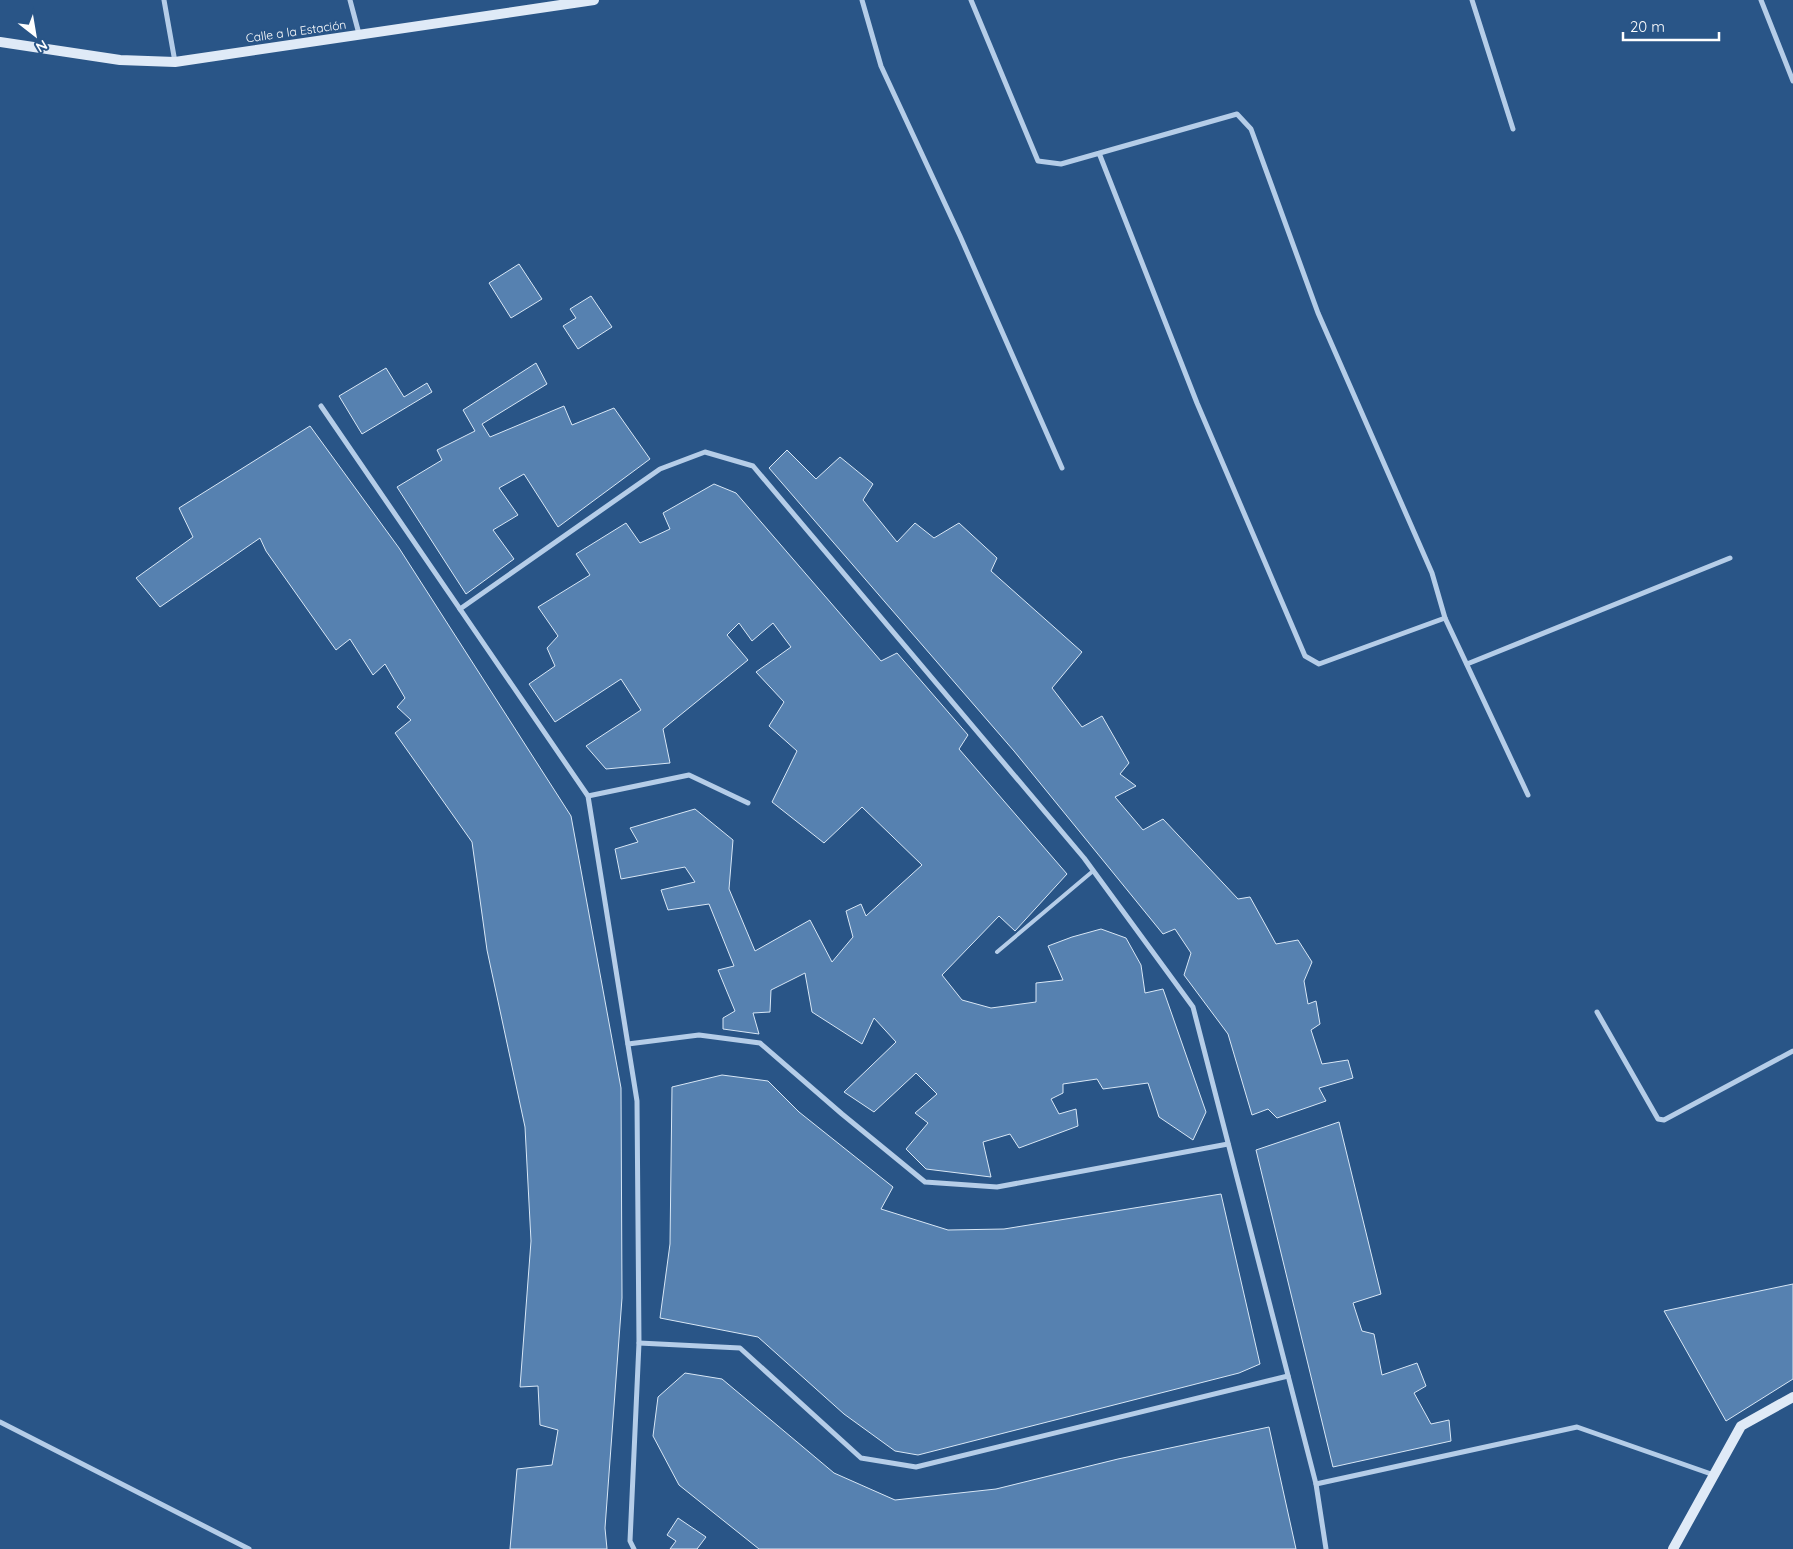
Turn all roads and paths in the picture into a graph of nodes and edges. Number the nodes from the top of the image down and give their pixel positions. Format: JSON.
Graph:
{"nodes":[{"id":1,"x":164,"y":0,"type":"edge"},
{"id":2,"x":350,"y":0,"type":"edge"},
{"id":3,"x":594,"y":0,"type":"edge"},
{"id":4,"x":862,"y":0,"type":"edge"},
{"id":5,"x":971,"y":0,"type":"edge"},
{"id":6,"x":1472,"y":0,"type":"edge"},
{"id":7,"x":1761,"y":0,"type":"edge"},
{"id":8,"x":550,"y":3,"type":"edge"},
{"id":9,"x":359,"y":34,"type":"junction"},
{"id":10,"x":0,"y":42,"type":"edge"},
{"id":11,"x":175,"y":62,"type":"junction"},
{"id":12,"x":1793,"y":81,"type":"edge"},
{"id":13,"x":1513,"y":129,"type":"dead end"},
{"id":14,"x":1099,"y":153,"type":"junction"},
{"id":15,"x":321,"y":406,"type":"dead end"},
{"id":16,"x":1062,"y":468,"type":"dead end"},
{"id":17,"x":1730,"y":558,"type":"dead end"},
{"id":18,"x":460,"y":609,"type":"junction"},
{"id":19,"x":1445,"y":618,"type":"junction"},
{"id":20,"x":1467,"y":664,"type":"junction"},
{"id":21,"x":1528,"y":795,"type":"dead end"},
{"id":22,"x":588,"y":796,"type":"junction"},
{"id":23,"x":748,"y":803,"type":"dead end"},
{"id":24,"x":1093,"y":871,"type":"junction"},
{"id":25,"x":997,"y":952,"type":"dead end"},
{"id":26,"x":1597,"y":1012,"type":"dead end"},
{"id":27,"x":628,"y":1044,"type":"junction"},
{"id":28,"x":1793,"y":1051,"type":"edge"},
{"id":29,"x":1228,"y":1144,"type":"junction"},
{"id":30,"x":639,"y":1344,"type":"junction"},
{"id":31,"x":1288,"y":1376,"type":"junction"},
{"id":32,"x":1793,"y":1397,"type":"edge"},
{"id":33,"x":0,"y":1422,"type":"edge"},
{"id":34,"x":1714,"y":1475,"type":"junction"},
{"id":35,"x":1316,"y":1484,"type":"junction"},
{"id":36,"x":249,"y":1549,"type":"edge"},
{"id":37,"x":634,"y":1549,"type":"edge"},
{"id":38,"x":1326,"y":1549,"type":"edge"},
{"id":39,"x":1673,"y":1549,"type":"edge"}],
"edges":[{"from":1,"to":11,"type":"street"},
{"from":2,"to":9,"type":"street"},
{"from":3,"to":8,"type":"street","name":"Calle a la Estación"},
{"from":4,"to":16,"type":"street"},
{"from":5,"to":14,"type":"street"},
{"from":6,"to":13,"type":"street"},
{"from":7,"to":12,"type":"street"},
{"from":8,"to":9,"type":"street","name":"Calle a la Estación"},
{"from":9,"to":11,"type":"street","name":"Calle a la Estación"},
{"from":10,"to":11,"type":"street","name":"Calle a la Estación"},
{"from":14,"to":19,"type":"street"},
{"from":14,"to":19,"type":"street"},
{"from":15,"to":18,"type":"street"},
{"from":17,"to":20,"type":"street"},
{"from":18,"to":22,"type":"street"},
{"from":18,"to":24,"type":"street"},
{"from":19,"to":20,"type":"street"},
{"from":20,"to":21,"type":"street"},
{"from":22,"to":23,"type":"street"},
{"from":22,"to":27,"type":"street"},
{"from":24,"to":25,"type":"lane"},
{"from":24,"to":29,"type":"street"},
{"from":26,"to":28,"type":"street"},
{"from":27,"to":29,"type":"street"},
{"from":27,"to":30,"type":"street"},
{"from":29,"to":31,"type":"street"},
{"from":30,"to":31,"type":"street"},
{"from":30,"to":37,"type":"street"},
{"from":31,"to":35,"type":"street"},
{"from":32,"to":34,"type":"street"},
{"from":33,"to":36,"type":"street"},
{"from":34,"to":35,"type":"street"},
{"from":34,"to":39,"type":"street"},
{"from":35,"to":38,"type":"street"}]}
